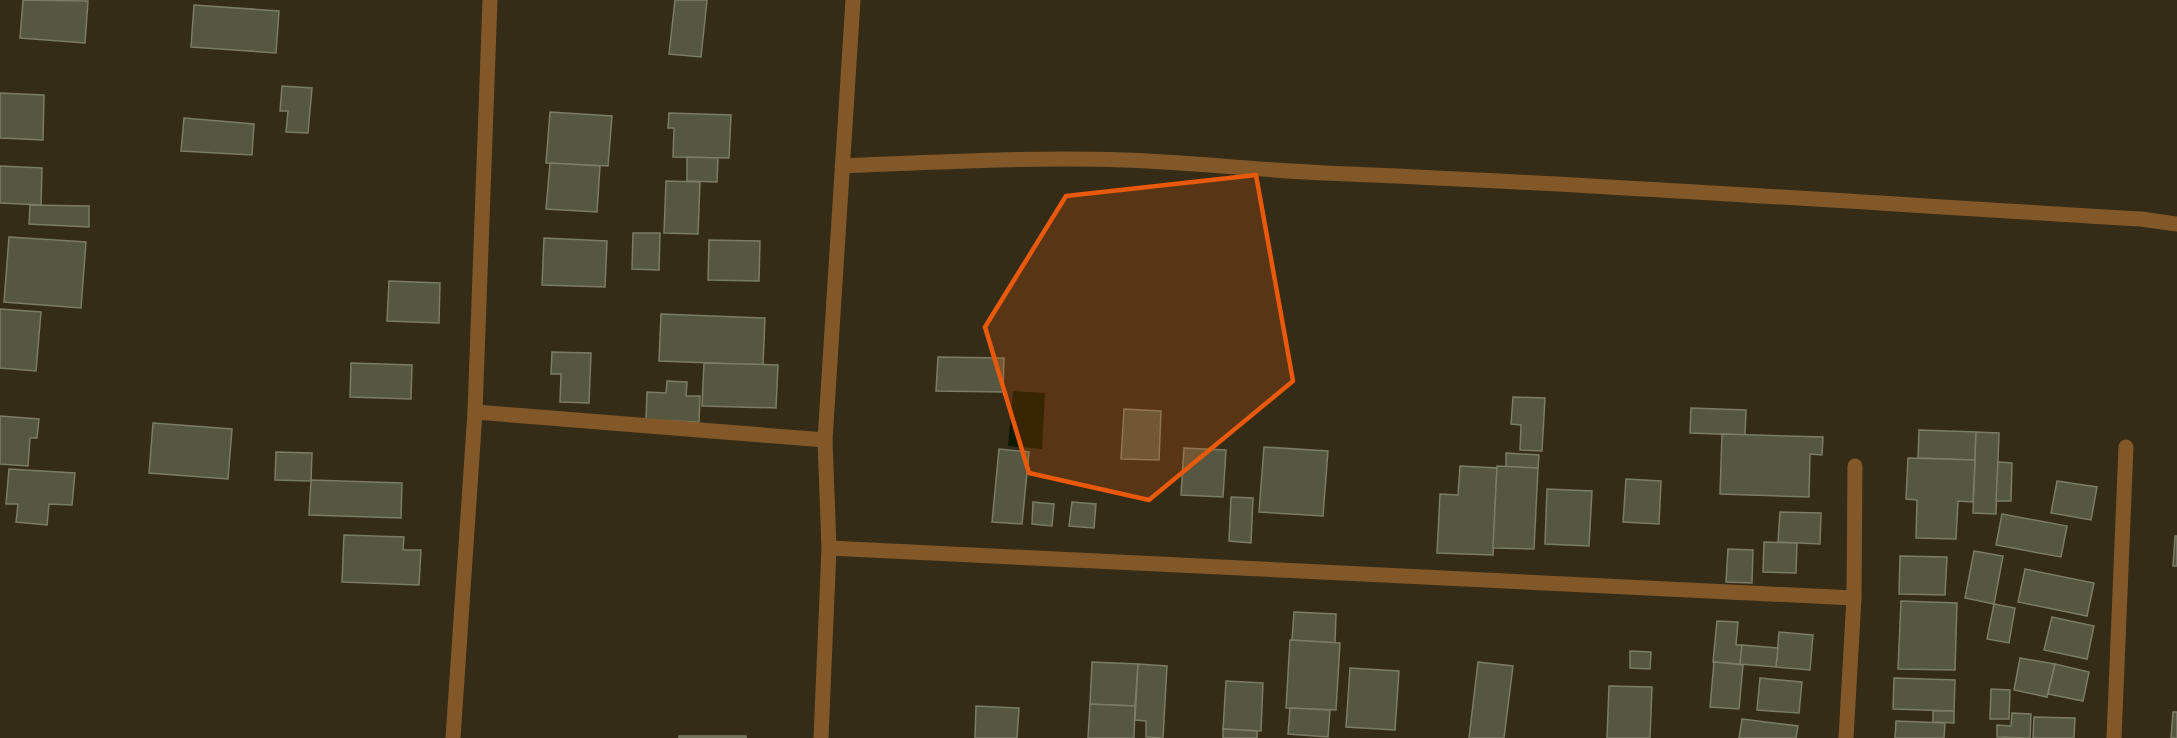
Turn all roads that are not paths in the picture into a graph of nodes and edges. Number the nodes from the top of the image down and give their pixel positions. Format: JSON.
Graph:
{"nodes":[{"id":1,"x":490,"y":0,"type":"edge"},
{"id":2,"x":853,"y":0,"type":"edge"},
{"id":3,"x":842,"y":166,"type":"junction"},
{"id":4,"x":2177,"y":224,"type":"edge"},
{"id":5,"x":475,"y":412,"type":"junction"},
{"id":6,"x":825,"y":440,"type":"junction"},
{"id":7,"x":2126,"y":447,"type":"dead end"},
{"id":8,"x":1855,"y":466,"type":"dead end"},
{"id":9,"x":829,"y":548,"type":"junction"},
{"id":10,"x":1854,"y":598,"type":"junction"},
{"id":11,"x":453,"y":738,"type":"edge"},
{"id":12,"x":821,"y":738,"type":"edge"},
{"id":13,"x":1846,"y":738,"type":"edge"},
{"id":14,"x":2114,"y":738,"type":"edge"}],
"edges":[{"from":1,"to":5,"type":"street"},
{"from":2,"to":3,"type":"street"},
{"from":3,"to":4,"type":"street"},
{"from":3,"to":6,"type":"street"},
{"from":5,"to":6,"type":"street"},
{"from":5,"to":11,"type":"street"},
{"from":6,"to":9,"type":"street"},
{"from":7,"to":14,"type":"street"},
{"from":8,"to":10,"type":"street"},
{"from":9,"to":10,"type":"street"},
{"from":9,"to":12,"type":"street"},
{"from":10,"to":13,"type":"street"}]}
